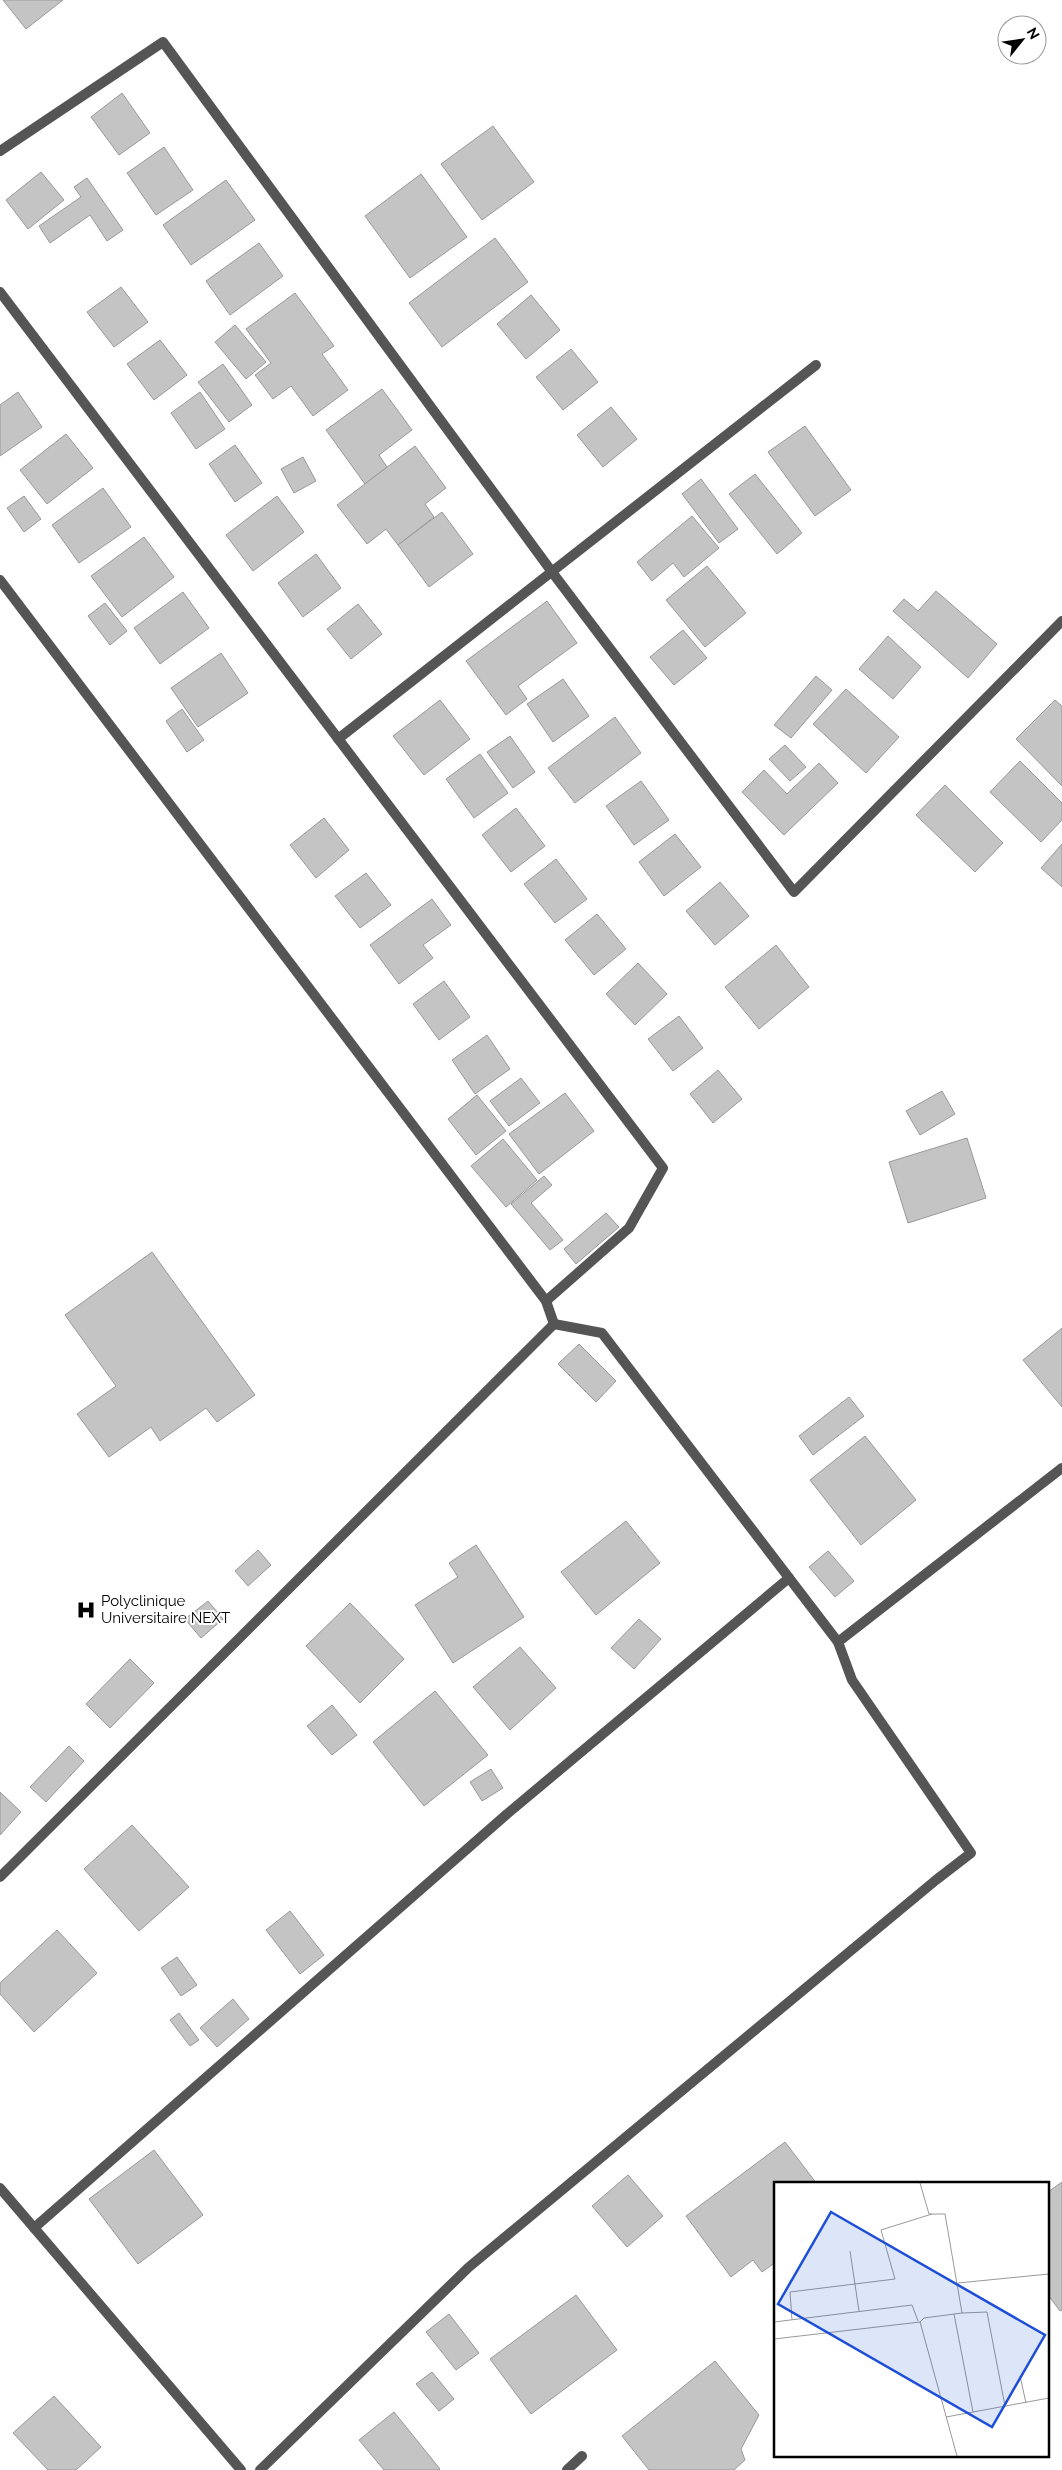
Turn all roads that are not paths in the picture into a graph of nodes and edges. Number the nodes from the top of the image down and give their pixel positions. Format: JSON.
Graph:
{"nodes":[{"id":1,"x":0,"y":152,"type":"edge"},
{"id":2,"x":0,"y":292,"type":"edge"},
{"id":3,"x":816,"y":365,"type":"dead end"},
{"id":4,"x":552,"y":572,"type":"junction"},
{"id":5,"x":0,"y":580,"type":"edge"},
{"id":6,"x":1062,"y":620,"type":"edge"},
{"id":7,"x":338,"y":739,"type":"junction"},
{"id":8,"x":546,"y":1301,"type":"junction"},
{"id":9,"x":554,"y":1324,"type":"junction"},
{"id":10,"x":1062,"y":1468,"type":"edge"},
{"id":11,"x":789,"y":1578,"type":"junction"},
{"id":12,"x":838,"y":1642,"type":"junction"},
{"id":13,"x":0,"y":1878,"type":"edge"},
{"id":14,"x":0,"y":2188,"type":"edge"},
{"id":15,"x":34,"y":2228,"type":"junction"},
{"id":16,"x":582,"y":2456,"type":"dead end"},
{"id":17,"x":240,"y":2470,"type":"edge"},
{"id":18,"x":260,"y":2470,"type":"edge"},
{"id":19,"x":567,"y":2470,"type":"edge"}],
"edges":[{"from":1,"to":4,"type":"street"},
{"from":2,"to":7,"type":"street"},
{"from":3,"to":4,"type":"street"},
{"from":4,"to":6,"type":"street"},
{"from":4,"to":7,"type":"street"},
{"from":5,"to":8,"type":"street"},
{"from":7,"to":8,"type":"street"},
{"from":8,"to":9,"type":"street"},
{"from":9,"to":11,"type":"street"},
{"from":9,"to":13,"type":"street"},
{"from":10,"to":12,"type":"street"},
{"from":11,"to":12,"type":"street"},
{"from":11,"to":15,"type":"street"},
{"from":12,"to":18,"type":"street"},
{"from":14,"to":15,"type":"street"},
{"from":15,"to":17,"type":"street"},
{"from":16,"to":19,"type":"street"}]}
